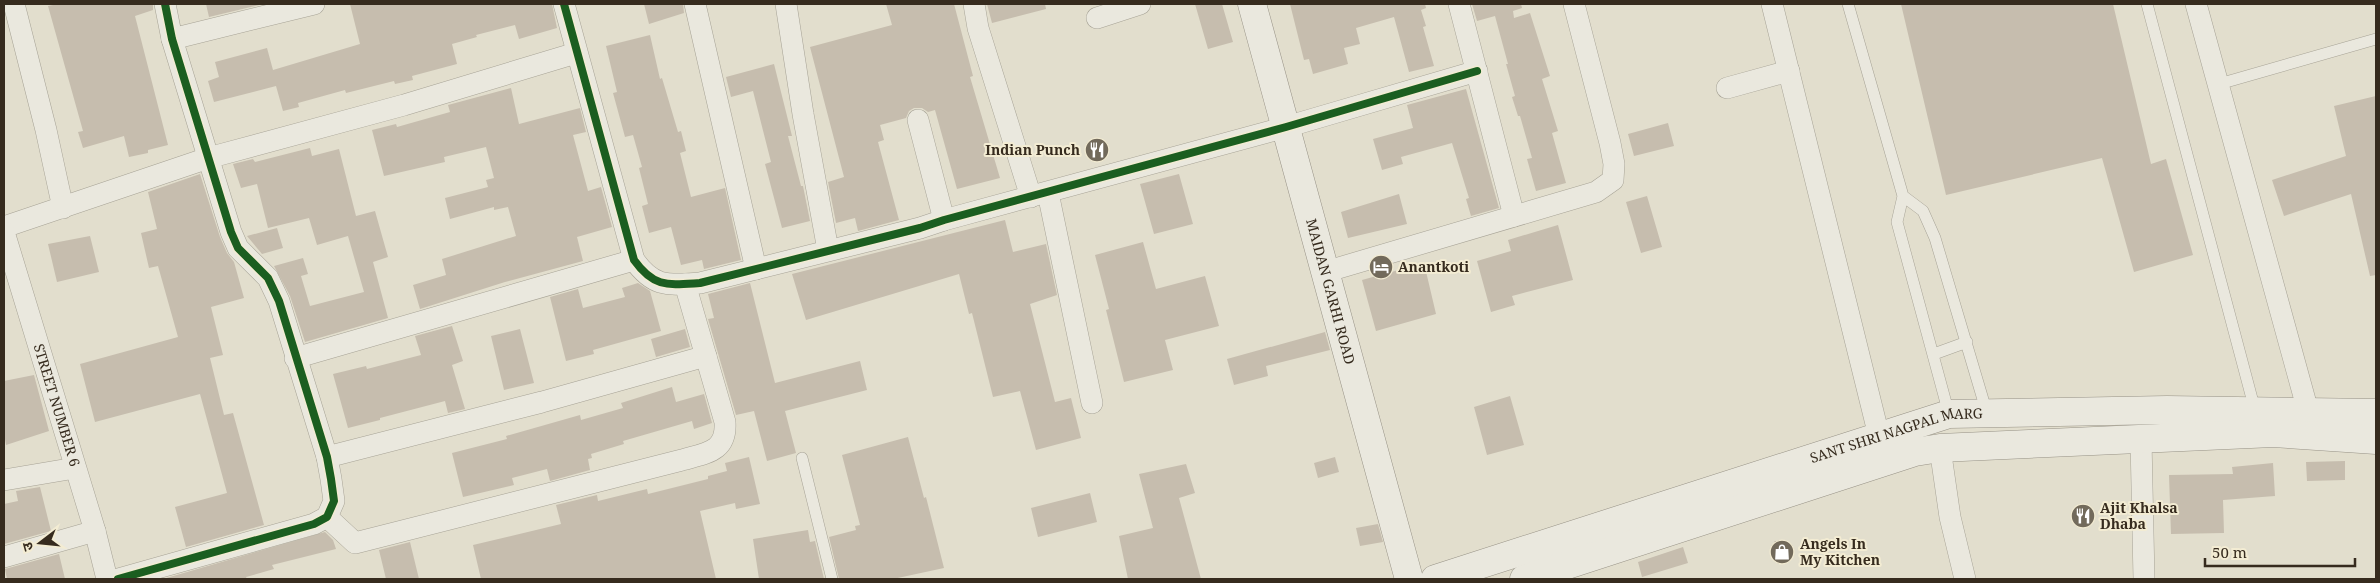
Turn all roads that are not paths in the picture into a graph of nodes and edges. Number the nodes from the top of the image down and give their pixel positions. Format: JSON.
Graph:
{"nodes":[{"id":1,"x":14,"y":4,"type":"edge"},
{"id":2,"x":165,"y":4,"type":"edge"},
{"id":3,"x":314,"y":4,"type":"edge"},
{"id":4,"x":564,"y":4,"type":"edge"},
{"id":5,"x":695,"y":4,"type":"edge"},
{"id":6,"x":786,"y":4,"type":"edge"},
{"id":7,"x":974,"y":4,"type":"edge"},
{"id":8,"x":1140,"y":4,"type":"edge"},
{"id":9,"x":1252,"y":4,"type":"edge"},
{"id":10,"x":1459,"y":4,"type":"edge"},
{"id":11,"x":1574,"y":4,"type":"edge"},
{"id":12,"x":1772,"y":4,"type":"edge"},
{"id":13,"x":1848,"y":4,"type":"edge"},
{"id":14,"x":2147,"y":4,"type":"edge"},
{"id":15,"x":2196,"y":4,"type":"edge"},
{"id":16,"x":1097,"y":18,"type":"dead end"},
{"id":17,"x":172,"y":39,"type":"junction"},
{"id":18,"x":2376,"y":39,"type":"edge"},
{"id":19,"x":576,"y":54,"type":"junction"},
{"id":20,"x":1477,"y":71,"type":"junction"},
{"id":21,"x":1789,"y":71,"type":"junction"},
{"id":22,"x":2219,"y":84,"type":"junction"},
{"id":23,"x":1727,"y":88,"type":"dead end"},
{"id":24,"x":918,"y":120,"type":"dead end"},
{"id":25,"x":1286,"y":127,"type":"junction"},
{"id":26,"x":208,"y":158,"type":"junction"},
{"id":27,"x":1040,"y":195,"type":"junction"},
{"id":28,"x":1903,"y":196,"type":"junction"},
{"id":29,"x":63,"y":208,"type":"junction"},
{"id":30,"x":1514,"y":216,"type":"junction"},
{"id":31,"x":944,"y":220,"type":"junction"},
{"id":32,"x":4,"y":227,"type":"edge"},
{"id":33,"x":4,"y":232,"type":"edge"},
{"id":34,"x":828,"y":250,"type":"junction"},
{"id":35,"x":634,"y":260,"type":"junction"},
{"id":36,"x":756,"y":269,"type":"junction"},
{"id":37,"x":1325,"y":272,"type":"junction"},
{"id":38,"x":686,"y":284,"type":"junction"},
{"id":39,"x":1967,"y":342,"type":"junction"},
{"id":40,"x":1934,"y":354,"type":"junction"},
{"id":41,"x":706,"y":356,"type":"junction"},
{"id":42,"x":295,"y":358,"type":"junction"},
{"id":43,"x":1092,"y":404,"type":"dead end"},
{"id":44,"x":2255,"y":410,"type":"junction"},
{"id":45,"x":2308,"y":411,"type":"junction"},
{"id":46,"x":1987,"y":413,"type":"junction"},
{"id":47,"x":2376,"y":413,"type":"edge"},
{"id":48,"x":1949,"y":414,"type":"junction"},
{"id":49,"x":1879,"y":436,"type":"junction"},
{"id":50,"x":2141,"y":440,"type":"junction"},
{"id":51,"x":2376,"y":440,"type":"edge"},
{"id":52,"x":1940,"y":448,"type":"junction"},
{"id":53,"x":327,"y":457,"type":"junction"},
{"id":54,"x":802,"y":458,"type":"dead end"},
{"id":55,"x":75,"y":468,"type":"junction"},
{"id":56,"x":4,"y":480,"type":"edge"},
{"id":57,"x":327,"y":517,"type":"junction"},
{"id":58,"x":95,"y":531,"type":"junction"},
{"id":59,"x":4,"y":557,"type":"edge"},
{"id":60,"x":107,"y":579,"type":"edge"},
{"id":61,"x":118,"y":579,"type":"edge"},
{"id":62,"x":832,"y":579,"type":"edge"},
{"id":63,"x":1409,"y":579,"type":"edge"},
{"id":64,"x":1435,"y":579,"type":"edge"},
{"id":65,"x":1525,"y":579,"type":"edge"},
{"id":66,"x":1965,"y":579,"type":"edge"},
{"id":67,"x":2144,"y":579,"type":"edge"}],
"edges":[{"from":1,"to":29,"type":"street"},
{"from":2,"to":17,"type":"street"},
{"from":3,"to":17,"type":"street"},
{"from":4,"to":19,"type":"street"},
{"from":5,"to":36,"type":"street"},
{"from":6,"to":34,"type":"street"},
{"from":7,"to":27,"type":"street"},
{"from":8,"to":16,"type":"street"},
{"from":9,"to":25,"type":"main road","name":"MAIDAN GARHI ROAD"},
{"from":10,"to":20,"type":"street"},
{"from":11,"to":30,"type":"street"},
{"from":12,"to":21,"type":"street"},
{"from":13,"to":28,"type":"lane"},
{"from":14,"to":44,"type":"lane"},
{"from":15,"to":22,"type":"street"},
{"from":17,"to":26,"type":"street"},
{"from":18,"to":22,"type":"lane"},
{"from":19,"to":26,"type":"street"},
{"from":19,"to":35,"type":"street"},
{"from":20,"to":25,"type":"street"},
{"from":20,"to":30,"type":"street"},
{"from":21,"to":23,"type":"street"},
{"from":21,"to":49,"type":"street"},
{"from":22,"to":45,"type":"street"},
{"from":24,"to":31,"type":"street"},
{"from":25,"to":27,"type":"street"},
{"from":25,"to":37,"type":"main road","name":"MAIDAN GARHI ROAD"},
{"from":26,"to":29,"type":"street"},
{"from":26,"to":42,"type":"street"},
{"from":27,"to":31,"type":"street"},
{"from":27,"to":43,"type":"street"},
{"from":28,"to":39,"type":"lane"},
{"from":28,"to":40,"type":"lane"},
{"from":29,"to":32,"type":"street"},
{"from":30,"to":37,"type":"street"},
{"from":31,"to":34,"type":"street"},
{"from":33,"to":55,"type":"street","name":"STREET NUMBER 6"},
{"from":34,"to":36,"type":"street"},
{"from":35,"to":38,"type":"street"},
{"from":35,"to":42,"type":"street"},
{"from":36,"to":38,"type":"street"},
{"from":37,"to":63,"type":"main road","name":"MAIDAN GARHI ROAD"},
{"from":38,"to":41,"type":"street"},
{"from":39,"to":40,"type":"lane"},
{"from":39,"to":46,"type":"lane"},
{"from":40,"to":48,"type":"lane"},
{"from":41,"to":53,"type":"street"},
{"from":41,"to":57,"type":"street"},
{"from":42,"to":53,"type":"street"},
{"from":44,"to":45,"type":"main road","name":"SANT SHRI NAGPAL MARG"},
{"from":44,"to":46,"type":"main road","name":"SANT SHRI NAGPAL MARG"},
{"from":45,"to":47,"type":"main road","name":"SANT SHRI NAGPAL MARG"},
{"from":46,"to":48,"type":"main road","name":"SANT SHRI NAGPAL MARG"},
{"from":48,"to":49,"type":"main road","name":"SANT SHRI NAGPAL MARG"},
{"from":49,"to":64,"type":"main road","name":"SANT SHRI NAGPAL MARG"},
{"from":50,"to":51,"type":"main road","name":"SANT SHRI NAGPAL MARG"},
{"from":50,"to":52,"type":"main road","name":"SANT SHRI NAGPAL MARG"},
{"from":50,"to":67,"type":"street"},
{"from":52,"to":65,"type":"main road","name":"SANT SHRI NAGPAL MARG"},
{"from":52,"to":66,"type":"street"},
{"from":53,"to":57,"type":"street"},
{"from":54,"to":62,"type":"lane"},
{"from":55,"to":56,"type":"street"},
{"from":55,"to":58,"type":"street","name":"STREET NUMBER 6"},
{"from":57,"to":61,"type":"street"},
{"from":58,"to":59,"type":"street"},
{"from":58,"to":60,"type":"street","name":"STREET NUMBER 6"}]}
